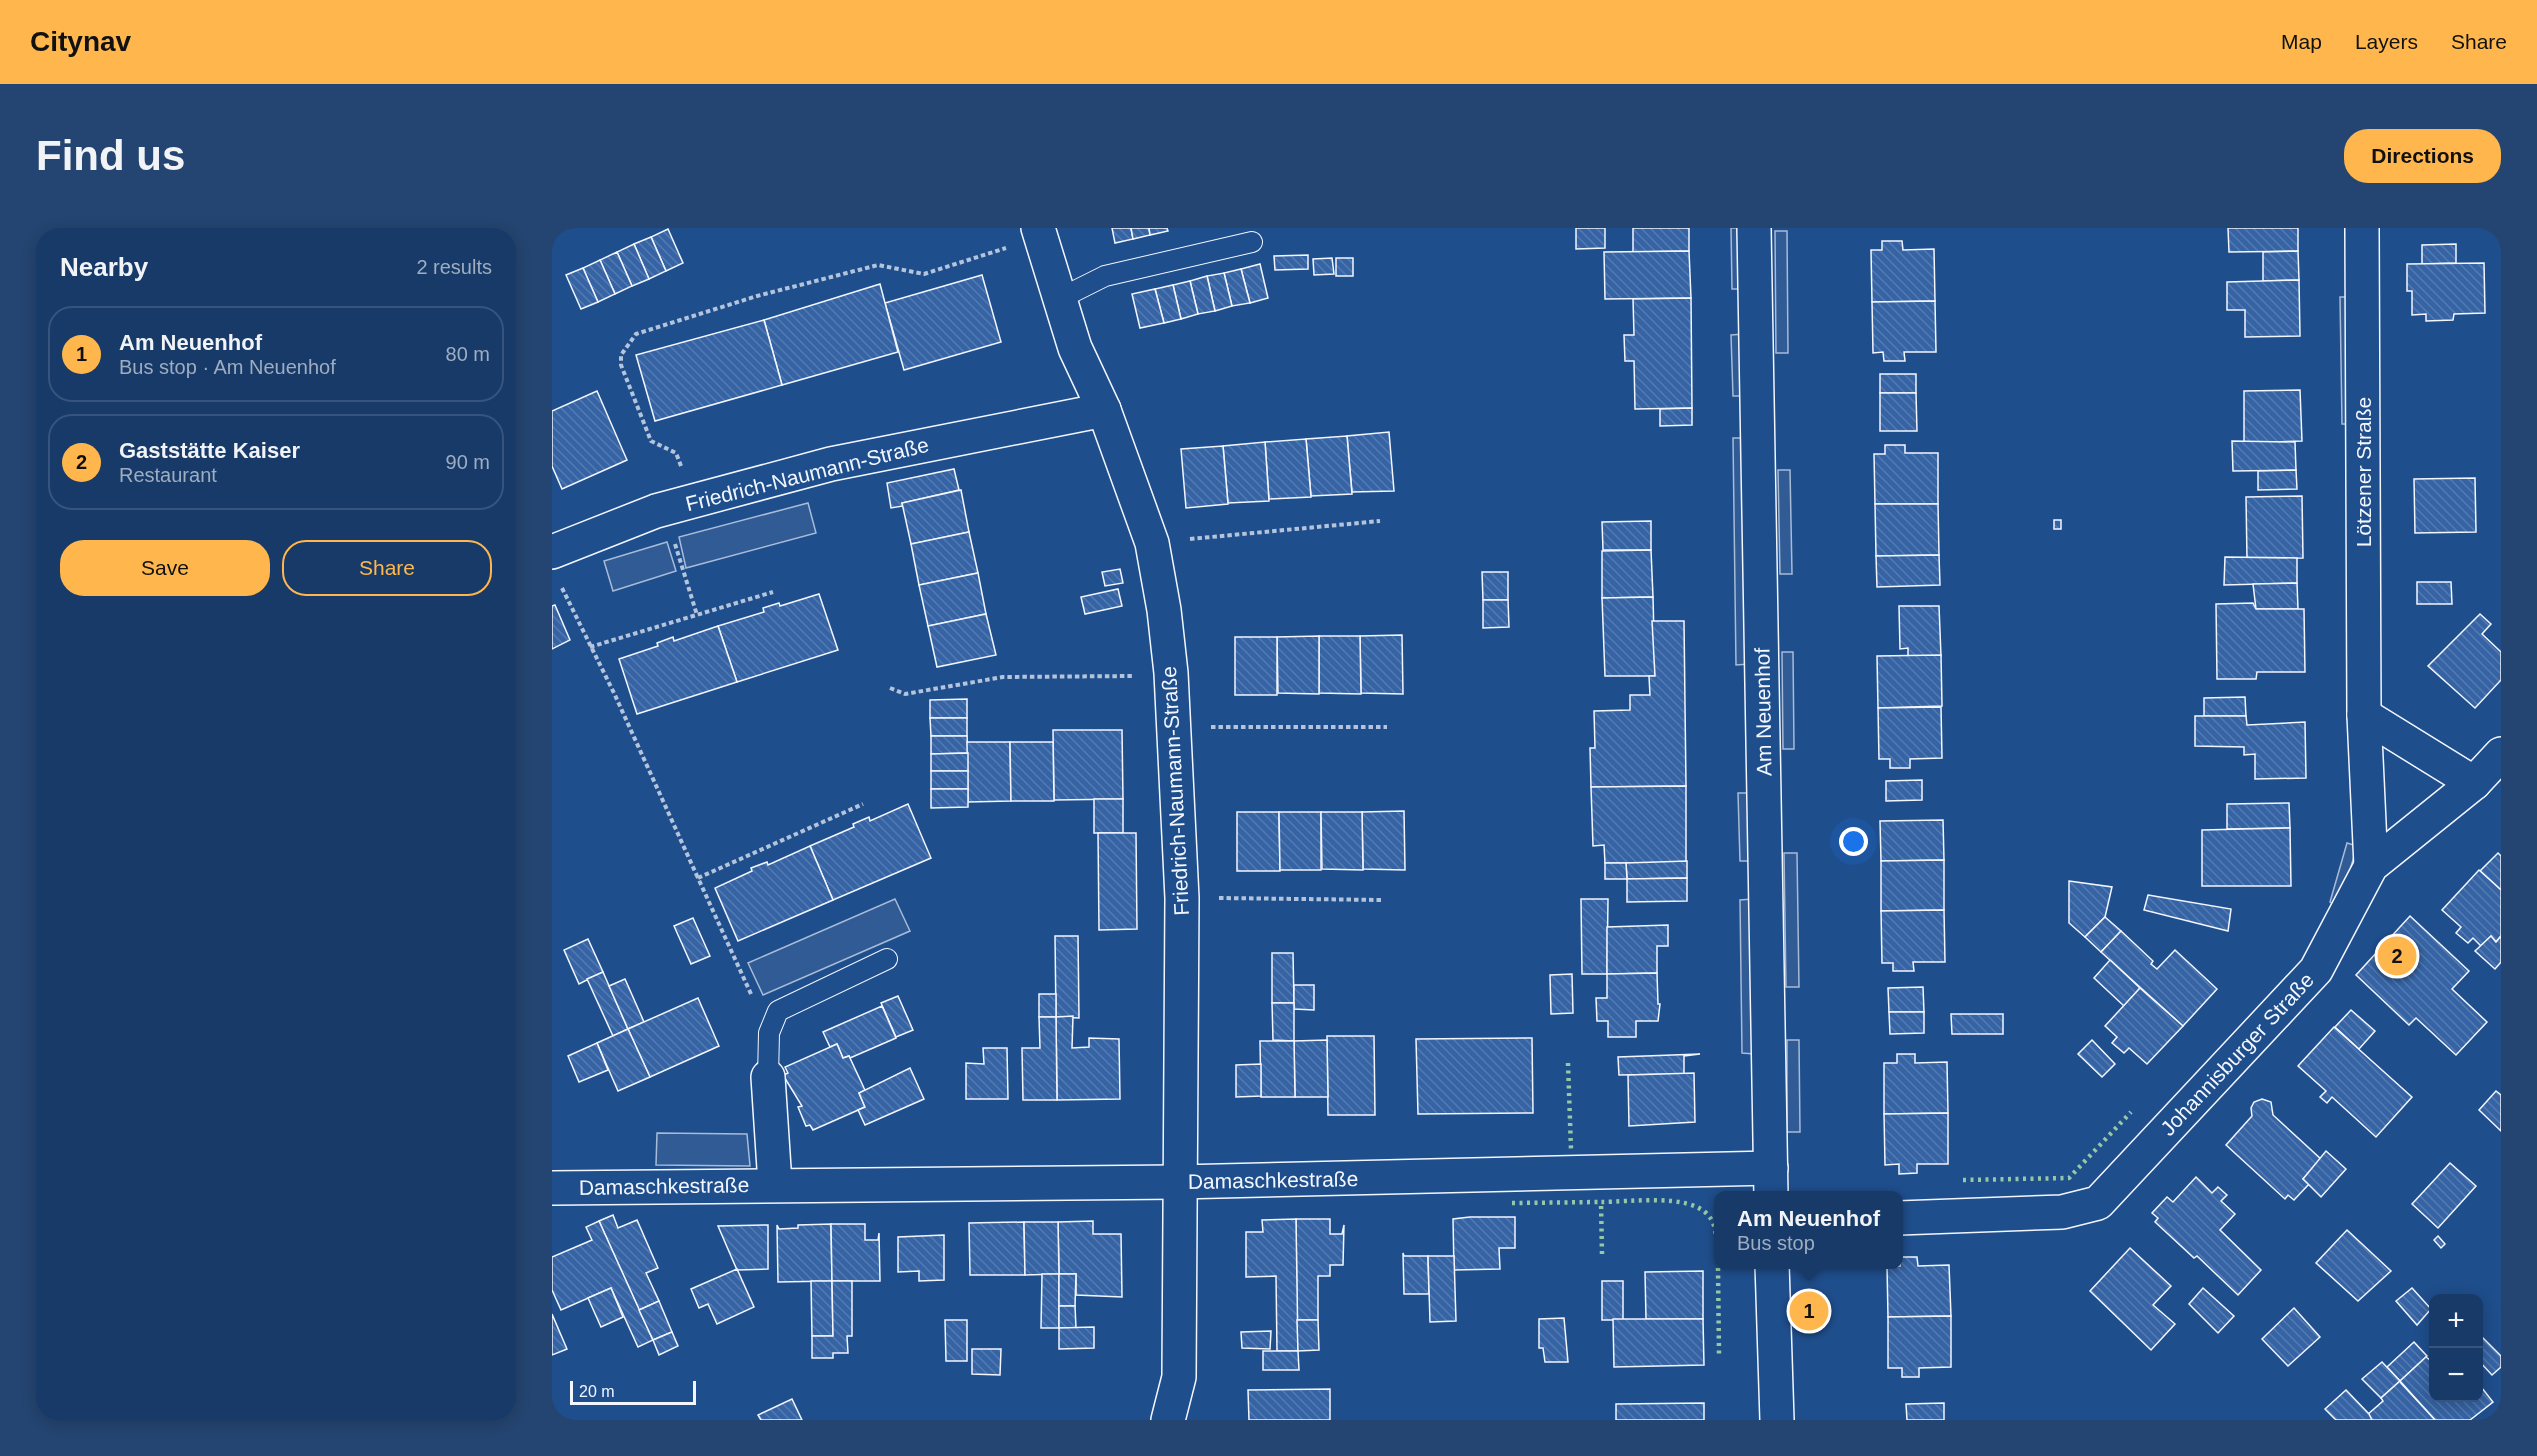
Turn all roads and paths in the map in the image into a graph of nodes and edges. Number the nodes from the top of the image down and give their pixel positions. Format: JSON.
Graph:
{"nodes":[{"id":1,"x":1754,"y":228,"type":"edge"},
{"id":2,"x":2362,"y":228,"type":"edge"},
{"id":3,"x":1039,"y":232,"type":"edge"},
{"id":4,"x":1251,"y":242,"type":"dead end"},
{"id":5,"x":1059,"y":299,"type":"junction"},
{"id":6,"x":1104,"y":410,"type":"junction"},
{"id":7,"x":679,"y":505,"type":"junction"},
{"id":8,"x":1380,"y":521,"type":"dead end"},
{"id":9,"x":1152,"y":543,"type":"junction"},
{"id":10,"x":556,"y":567,"type":"edge"},
{"id":11,"x":773,"y":592,"type":"dead end"},
{"id":12,"x":696,"y":615,"type":"junction"},
{"id":13,"x":590,"y":647,"type":"junction"},
{"id":14,"x":1171,"y":673,"type":"junction"},
{"id":15,"x":890,"y":688,"type":"dead end"},
{"id":16,"x":2364,"y":716,"type":"junction"},
{"id":17,"x":1173,"y":727,"type":"junction"},
{"id":18,"x":1387,"y":727,"type":"dead end"},
{"id":19,"x":2501,"y":754,"type":"edge"},
{"id":20,"x":2474,"y":783,"type":"junction"},
{"id":21,"x":863,"y":804,"type":"dead end"},
{"id":22,"x":2371,"y":866,"type":"junction"},
{"id":23,"x":698,"y":878,"type":"junction"},
{"id":24,"x":1182,"y":898,"type":"junction"},
{"id":25,"x":1383,"y":900,"type":"dead end"},
{"id":26,"x":887,"y":959,"type":"dead end"},
{"id":27,"x":769,"y":1033,"type":"junction"},
{"id":28,"x":768,"y":1077,"type":"joint"},
{"id":29,"x":1178,"y":1182,"type":"junction"},
{"id":30,"x":1771,"y":1182,"type":"edge"},
{"id":31,"x":775,"y":1185,"type":"junction"},
{"id":32,"x":552,"y":1188,"type":"edge"},
{"id":33,"x":1903,"y":1218,"type":"edge"},
{"id":34,"x":1772,"y":1269,"type":"edge"},
{"id":35,"x":1168,"y":1420,"type":"edge"},
{"id":36,"x":1777,"y":1420,"type":"edge"}],
"edges":[{"from":1,"to":30,"type":"street","name":"Am Neuenhof"},
{"from":2,"to":16,"type":"street","name":"Lötzener Straße"},
{"from":3,"to":5,"type":"street","name":"Friedrich-Naumann-Straße"},
{"from":3,"to":7,"type":"path"},
{"from":4,"to":5,"type":"lane"},
{"from":5,"to":6,"type":"street","name":"Friedrich-Naumann-Straße"},
{"from":6,"to":7,"type":"street","name":"Friedrich-Naumann-Straße"},
{"from":6,"to":9,"type":"street","name":"Friedrich-Naumann-Straße"},
{"from":7,"to":10,"type":"street","name":"Friedrich-Naumann-Straße"},
{"from":7,"to":12,"type":"path"},
{"from":8,"to":9,"type":"path"},
{"from":9,"to":14,"type":"street","name":"Friedrich-Naumann-Straße"},
{"from":10,"to":13,"type":"path"},
{"from":11,"to":12,"type":"path"},
{"from":12,"to":13,"type":"path"},
{"from":13,"to":23,"type":"path"},
{"from":14,"to":15,"type":"path"},
{"from":14,"to":17,"type":"street","name":"Friedrich-Naumann-Straße"},
{"from":16,"to":20,"type":"street"},
{"from":16,"to":22,"type":"street","name":"Lötzener Straße"},
{"from":17,"to":18,"type":"path"},
{"from":17,"to":24,"type":"street","name":"Friedrich-Naumann-Straße"},
{"from":19,"to":20,"type":"street","name":"Johannisburger Straße"},
{"from":20,"to":22,"type":"street","name":"Johannisburger Straße"},
{"from":21,"to":23,"type":"path"},
{"from":22,"to":33,"type":"street","name":"Johannisburger Straße"},
{"from":23,"to":27,"type":"path"},
{"from":24,"to":25,"type":"path"},
{"from":24,"to":29,"type":"street","name":"Friedrich-Naumann-Straße"},
{"from":26,"to":27,"type":"lane"},
{"from":27,"to":28,"type":"lane"},
{"from":28,"to":31,"type":"street","name":"Damaschkestraße"},
{"from":29,"to":30,"type":"street","name":"Damaschkestraße"},
{"from":29,"to":31,"type":"street","name":"Damaschkestraße"},
{"from":29,"to":35,"type":"street","name":"Friedrich-Naumann-Straße"},
{"from":31,"to":32,"type":"street","name":"Damaschkestraße"},
{"from":34,"to":36,"type":"street"}]}
